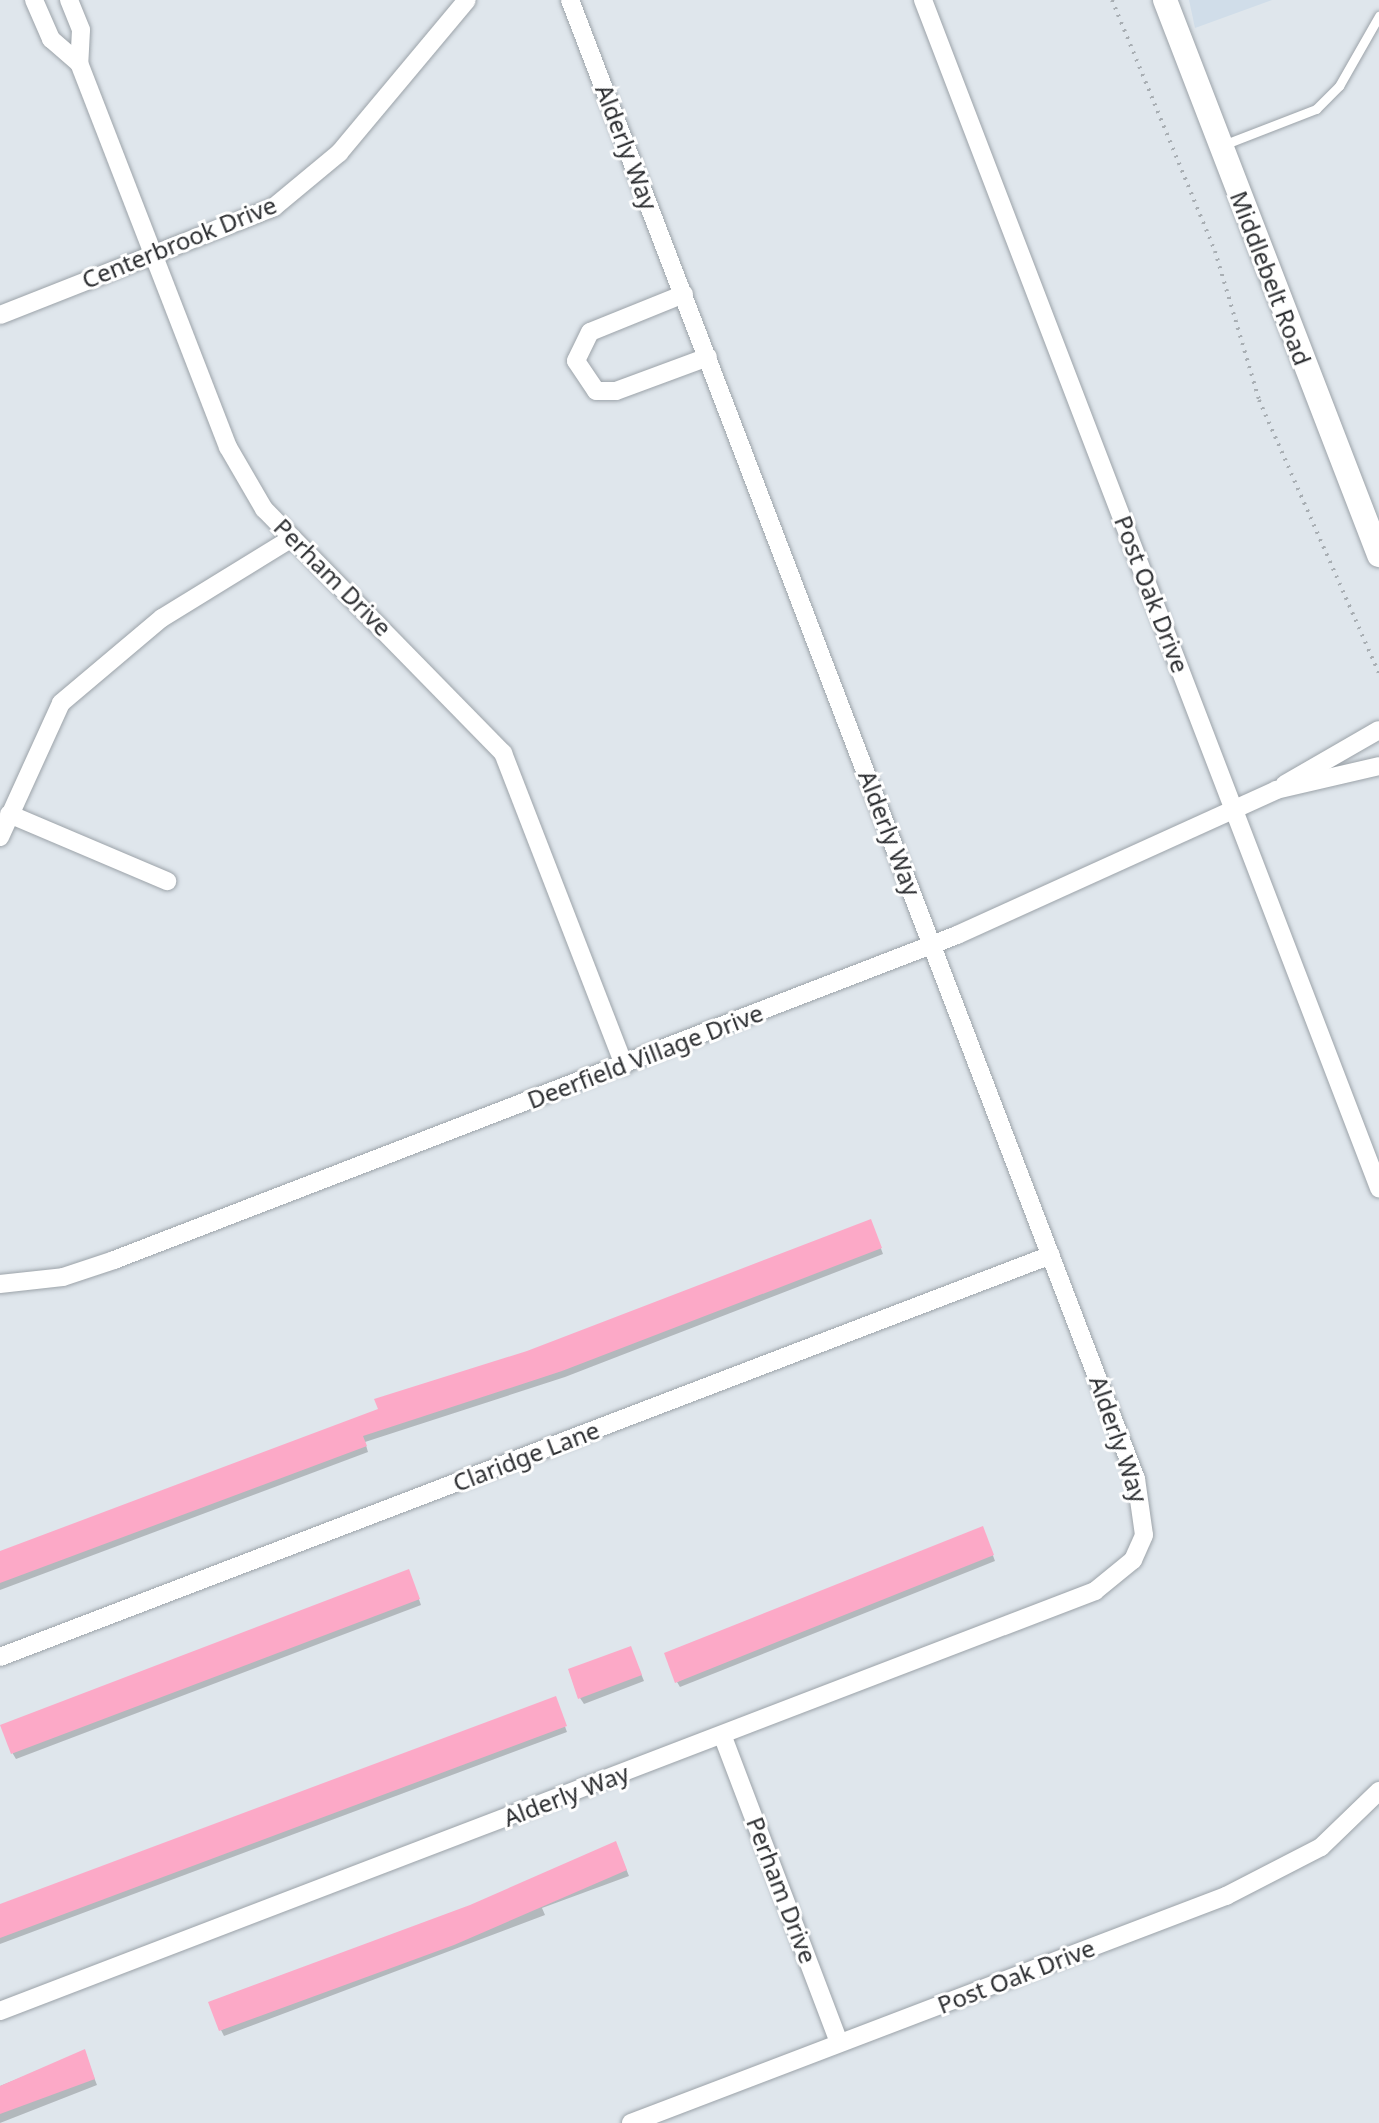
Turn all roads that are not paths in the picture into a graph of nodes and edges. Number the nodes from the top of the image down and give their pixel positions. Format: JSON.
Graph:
{"nodes":[{"id":1,"x":34,"y":0,"type":"edge"},
{"id":2,"x":69,"y":0,"type":"edge"},
{"id":3,"x":467,"y":0,"type":"edge"},
{"id":4,"x":570,"y":0,"type":"edge"},
{"id":5,"x":923,"y":0,"type":"edge"},
{"id":6,"x":1165,"y":0,"type":"edge"},
{"id":7,"x":1379,"y":16,"type":"edge"},
{"id":8,"x":79,"y":63,"type":"junction"},
{"id":9,"x":1220,"y":146,"type":"junction"},
{"id":10,"x":153,"y":256,"type":"junction"},
{"id":11,"x":684,"y":294,"type":"junction"},
{"id":12,"x":0,"y":315,"type":"edge"},
{"id":13,"x":708,"y":357,"type":"junction"},
{"id":14,"x":292,"y":538,"type":"junction"},
{"id":15,"x":1379,"y":555,"type":"edge"},
{"id":16,"x":1379,"y":730,"type":"edge"},
{"id":17,"x":1379,"y":766,"type":"edge"},
{"id":18,"x":1276,"y":790,"type":"junction"},
{"id":19,"x":1236,"y":807,"type":"junction"},
{"id":20,"x":9,"y":814,"type":"junction"},
{"id":21,"x":0,"y":837,"type":"edge"},
{"id":22,"x":167,"y":881,"type":"dead end"},
{"id":23,"x":933,"y":945,"type":"junction"},
{"id":24,"x":624,"y":1065,"type":"junction"},
{"id":25,"x":1379,"y":1188,"type":"edge"},
{"id":26,"x":1051,"y":1255,"type":"junction"},
{"id":27,"x":0,"y":1284,"type":"edge"},
{"id":28,"x":0,"y":1657,"type":"edge"},
{"id":29,"x":723,"y":1737,"type":"junction"},
{"id":30,"x":1379,"y":1791,"type":"edge"},
{"id":31,"x":0,"y":2011,"type":"edge"},
{"id":32,"x":839,"y":2043,"type":"junction"},
{"id":33,"x":631,"y":2123,"type":"edge"}],
"edges":[{"from":1,"to":8,"type":"street","name":"Perham Drive"},
{"from":2,"to":8,"type":"street","name":"Perham Drive"},
{"from":3,"to":10,"type":"street","name":"Centerbrook Drive"},
{"from":4,"to":11,"type":"street","name":"Alderly Way"},
{"from":5,"to":19,"type":"street","name":"Post Oak Drive"},
{"from":6,"to":9,"type":"street","name":"Middlebelt Road"},
{"from":7,"to":9,"type":"lane"},
{"from":8,"to":10,"type":"street","name":"Perham Drive"},
{"from":9,"to":15,"type":"street","name":"Middlebelt Road"},
{"from":10,"to":12,"type":"street","name":"Centerbrook Drive"},
{"from":10,"to":14,"type":"street","name":"Perham Drive"},
{"from":11,"to":13,"type":"street","name":"Alderly Way"},
{"from":11,"to":13,"type":"street"},
{"from":13,"to":23,"type":"street","name":"Alderly Way"},
{"from":14,"to":20,"type":"street"},
{"from":14,"to":24,"type":"street","name":"Perham Drive"},
{"from":16,"to":18,"type":"street","name":"Deerfield Village Drive"},
{"from":17,"to":18,"type":"street","name":"Deerfield Village Drive"},
{"from":18,"to":19,"type":"street","name":"Deerfield Village Drive"},
{"from":19,"to":23,"type":"street","name":"Deerfield Village Drive"},
{"from":19,"to":25,"type":"street","name":"Post Oak Drive"},
{"from":20,"to":21,"type":"street"},
{"from":20,"to":22,"type":"street"},
{"from":23,"to":24,"type":"street","name":"Deerfield Village Drive"},
{"from":23,"to":26,"type":"street","name":"Alderly Way"},
{"from":24,"to":27,"type":"street","name":"Deerfield Village Drive"},
{"from":26,"to":28,"type":"street","name":"Claridge Lane"},
{"from":26,"to":29,"type":"street","name":"Alderly Way"},
{"from":29,"to":31,"type":"street","name":"Alderly Way"},
{"from":29,"to":32,"type":"street","name":"Perham Drive"},
{"from":30,"to":32,"type":"street","name":"Post Oak Drive"},
{"from":32,"to":33,"type":"street","name":"Post Oak Drive"}]}
